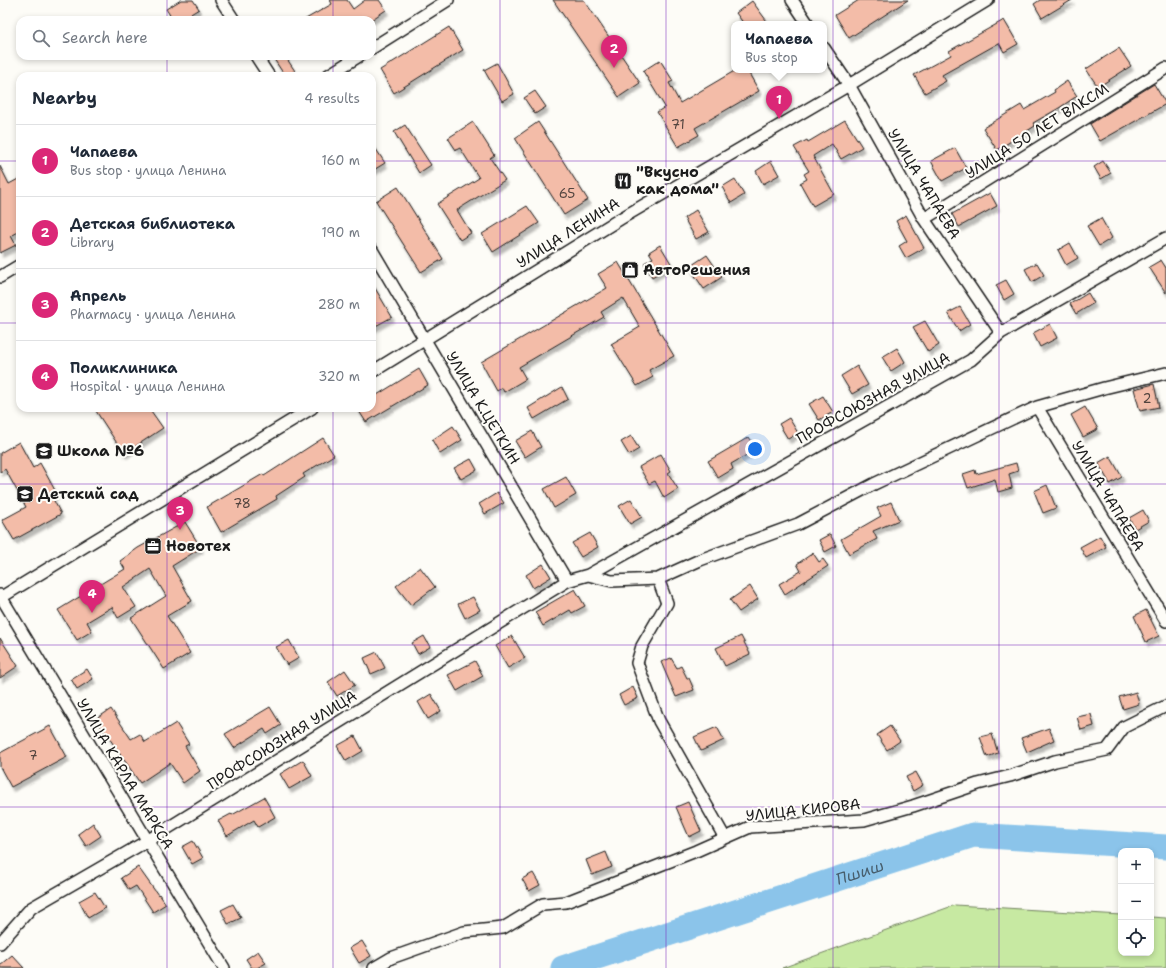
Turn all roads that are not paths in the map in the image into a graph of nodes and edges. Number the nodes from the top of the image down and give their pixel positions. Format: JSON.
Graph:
{"nodes":[{"id":1,"x":221,"y":0,"type":"edge"},
{"id":2,"x":448,"y":0,"type":"edge"},
{"id":3,"x":792,"y":0,"type":"edge"},
{"id":4,"x":988,"y":0,"type":"edge"},
{"id":5,"x":231,"y":16,"type":"edge"},
{"id":6,"x":806,"y":21,"type":"edge"},
{"id":7,"x":376,"y":45,"type":"edge"},
{"id":8,"x":827,"y":52,"type":"edge"},
{"id":9,"x":259,"y":60,"type":"edge"},
{"id":10,"x":353,"y":60,"type":"edge"},
{"id":11,"x":1166,"y":68,"type":"edge"},
{"id":12,"x":266,"y":72,"type":"edge"},
{"id":13,"x":333,"y":72,"type":"edge"},
{"id":14,"x":849,"y":85,"type":"junction"},
{"id":15,"x":924,"y":219,"type":"junction"},
{"id":16,"x":1166,"y":238,"type":"edge"},
{"id":17,"x":376,"y":257,"type":"edge"},
{"id":18,"x":16,"y":267,"type":"edge"},
{"id":19,"x":0,"y":277,"type":"edge"},
{"id":20,"x":1001,"y":333,"type":"junction"},
{"id":21,"x":425,"y":340,"type":"junction"},
{"id":22,"x":376,"y":370,"type":"edge"},
{"id":23,"x":1166,"y":373,"type":"edge"},
{"id":24,"x":1037,"y":407,"type":"junction"},
{"id":25,"x":305,"y":412,"type":"edge"},
{"id":26,"x":588,"y":575,"type":"junction"},
{"id":27,"x":658,"y":579,"type":"junction"},
{"id":28,"x":567,"y":581,"type":"junction"},
{"id":29,"x":0,"y":596,"type":"edge"},
{"id":30,"x":1166,"y":621,"type":"edge"},
{"id":31,"x":1166,"y":706,"type":"edge"},
{"id":32,"x":725,"y":838,"type":"junction"},
{"id":33,"x":147,"y":841,"type":"junction"},
{"id":34,"x":0,"y":942,"type":"edge"},
{"id":35,"x":224,"y":968,"type":"edge"},
{"id":36,"x":374,"y":968,"type":"edge"}],
"edges":[{"from":1,"to":5,"type":"street"},
{"from":2,"to":7,"type":"street"},
{"from":3,"to":6,"type":"street"},
{"from":4,"to":14,"type":"street","name":"УЛИЦА ЛЕНИНА"},
{"from":8,"to":14,"type":"street","name":"УЛИЦА ЧАПАЕВА"},
{"from":9,"to":12,"type":"street"},
{"from":10,"to":13,"type":"street"},
{"from":11,"to":15,"type":"street","name":"УЛИЦА 50 ЛЕТ ВЛКСМ"},
{"from":14,"to":15,"type":"street","name":"УЛИЦА ЧАПАЕВА"},
{"from":14,"to":21,"type":"street","name":"УЛИЦА ЛЕНИНА"},
{"from":15,"to":20,"type":"street","name":"УЛИЦА ЧАПАЕВА"},
{"from":16,"to":20,"type":"street","name":"ПРОФСОЮЗНАЯ УЛИЦА"},
{"from":17,"to":21,"type":"street","name":"УЛИЦА К.ЦЕТКИН"},
{"from":18,"to":19,"type":"street"},
{"from":20,"to":26,"type":"street","name":"ПРОФСОЮЗНАЯ УЛИЦА"},
{"from":21,"to":22,"type":"street","name":"УЛИЦА ЛЕНИНА"},
{"from":21,"to":28,"type":"street","name":"УЛИЦА К.ЦЕТКИН"},
{"from":23,"to":24,"type":"street","name":"ПРОФСОЮЗНАЯ УЛИЦА"},
{"from":24,"to":27,"type":"street","name":"ПРОФСОЮЗНАЯ УЛИЦА"},
{"from":24,"to":30,"type":"street","name":"УЛИЦА ЧАПАЕВА"},
{"from":25,"to":29,"type":"street"},
{"from":26,"to":27,"type":"street","name":"ПРОФСОЮЗНАЯ УЛИЦА"},
{"from":26,"to":28,"type":"street","name":"ПРОФСОЮЗНАЯ УЛИЦА"},
{"from":27,"to":32,"type":"street"},
{"from":28,"to":33,"type":"street","name":"ПРОФСОЮЗНАЯ УЛИЦА"},
{"from":29,"to":33,"type":"street","name":"УЛИЦА КАРЛА МАРКСА"},
{"from":31,"to":32,"type":"street","name":"УЛИЦА КИРОВА"},
{"from":32,"to":36,"type":"street","name":"УЛИЦА КИРОВА"},
{"from":33,"to":34,"type":"street","name":"ПРОФСОЮЗНАЯ УЛИЦА"},
{"from":33,"to":35,"type":"street","name":"УЛИЦА КАРЛА МАРКСА"}]}
